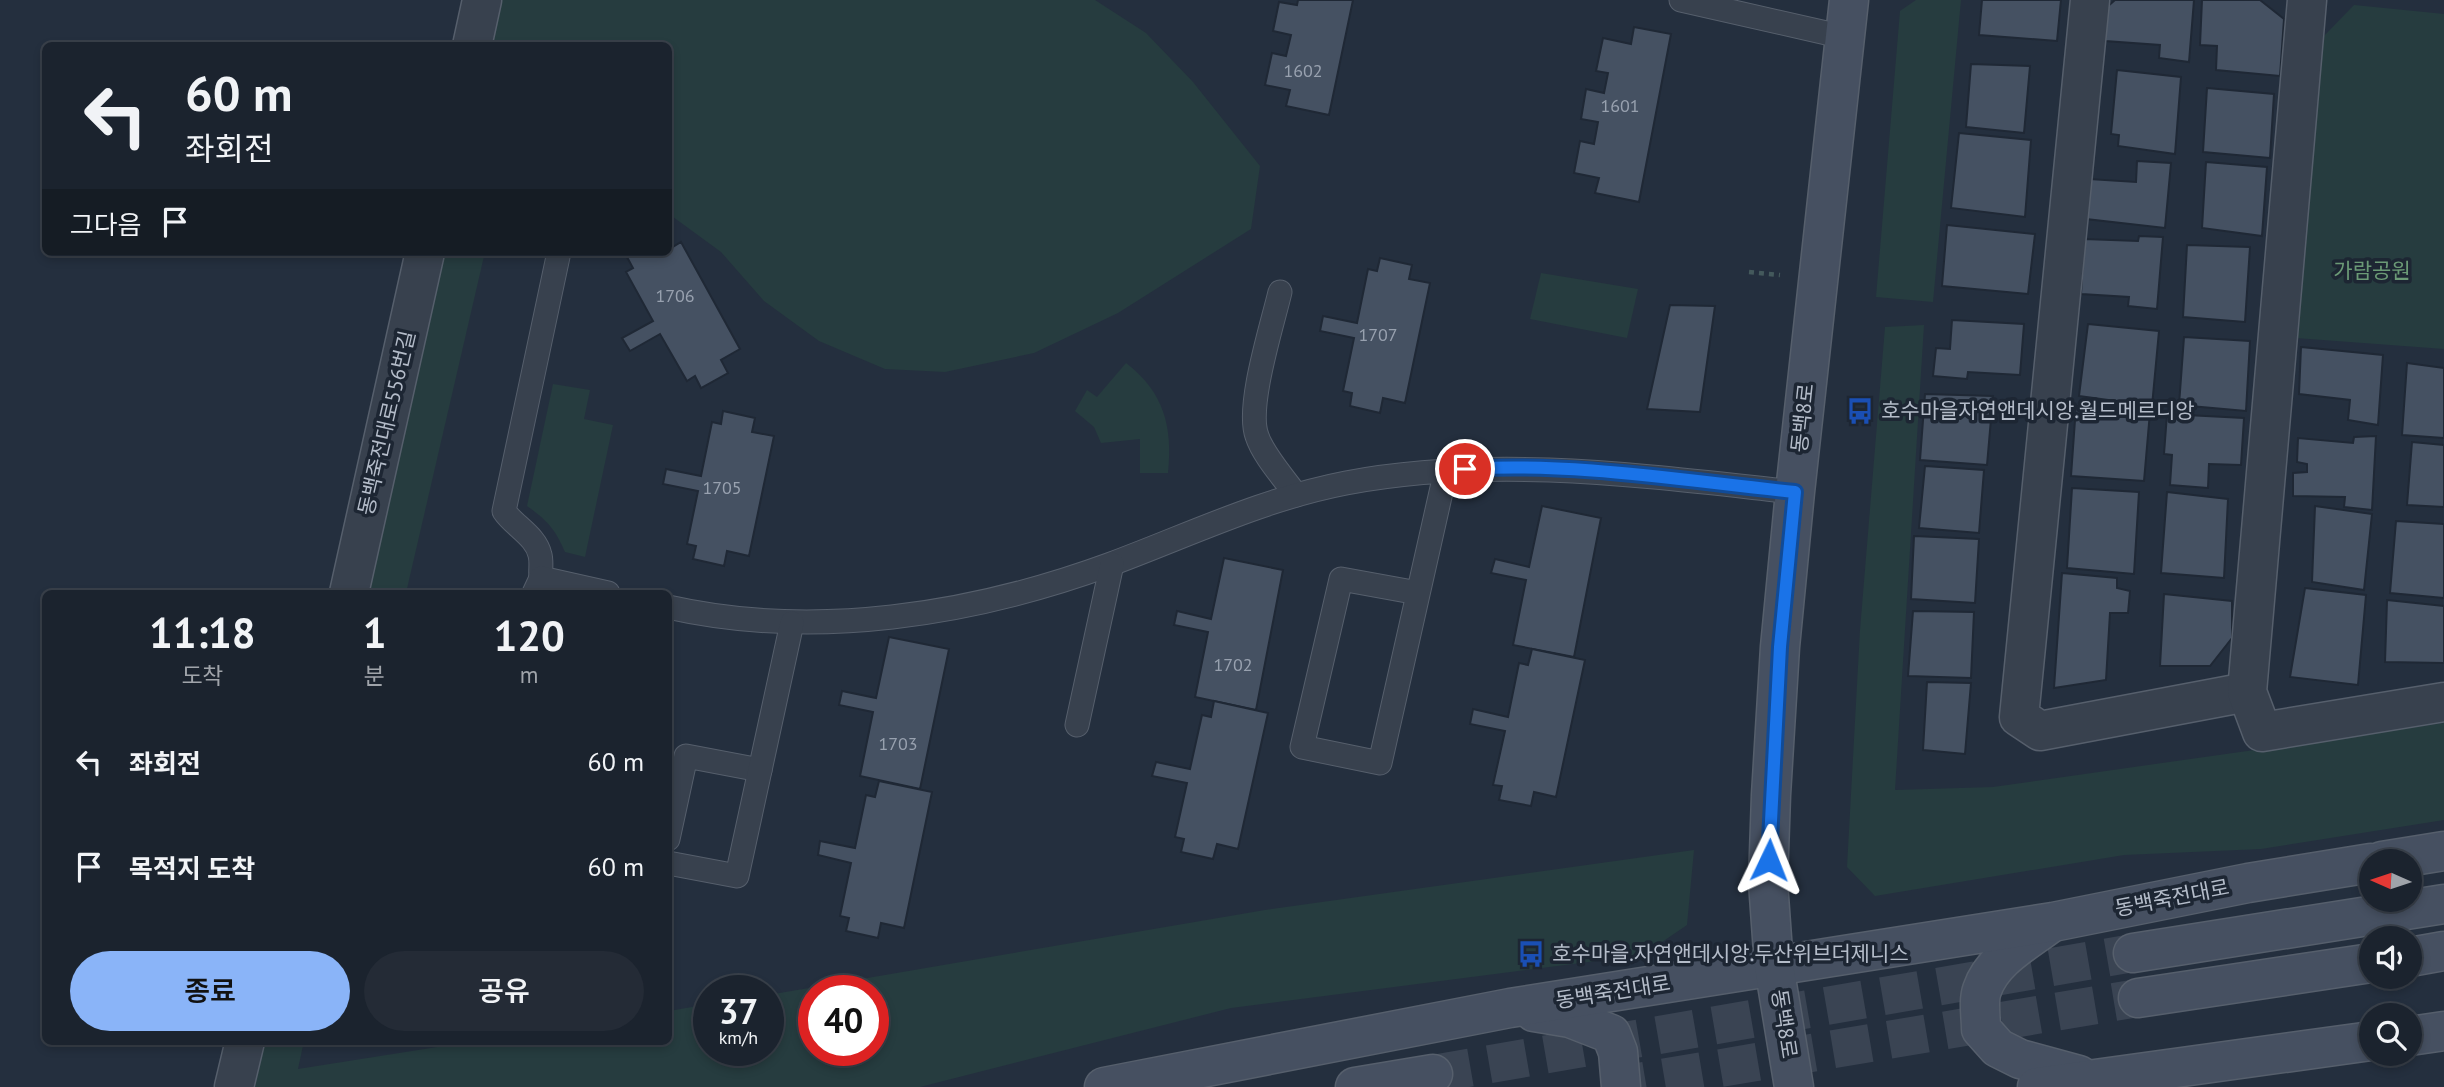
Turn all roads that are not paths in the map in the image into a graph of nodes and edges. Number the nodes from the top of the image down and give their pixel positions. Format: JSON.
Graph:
{"nodes":[{"id":1,"x":482,"y":0,"type":"edge"},
{"id":2,"x":1681,"y":0,"type":"edge"},
{"id":3,"x":1849,"y":0,"type":"edge"},
{"id":4,"x":2090,"y":0,"type":"edge"},
{"id":5,"x":2307,"y":0,"type":"edge"},
{"id":6,"x":1844,"y":37,"type":"junction"},
{"id":7,"x":473,"y":42,"type":"edge"},
{"id":8,"x":424,"y":256,"type":"edge"},
{"id":9,"x":558,"y":256,"type":"edge"},
{"id":10,"x":1280,"y":292,"type":"dead end"},
{"id":11,"x":1446,"y":470,"type":"junction"},
{"id":12,"x":1795,"y":492,"type":"junction"},
{"id":13,"x":1296,"y":495,"type":"junction"},
{"id":14,"x":1112,"y":564,"type":"junction"},
{"id":15,"x":537,"y":586,"type":"edge"},
{"id":16,"x":350,"y":590,"type":"edge"},
{"id":17,"x":578,"y":590,"type":"edge"},
{"id":18,"x":1418,"y":593,"type":"junction"},
{"id":19,"x":672,"y":608,"type":"edge"},
{"id":20,"x":792,"y":623,"type":"junction"},
{"id":21,"x":2247,"y":692,"type":"junction"},
{"id":22,"x":2444,"y":702,"type":"edge"},
{"id":23,"x":1077,"y":725,"type":"dead end"},
{"id":24,"x":760,"y":770,"type":"junction"},
{"id":25,"x":672,"y":821,"type":"edge"},
{"id":26,"x":2444,"y":851,"type":"edge"},
{"id":27,"x":2422,"y":855,"type":"edge"},
{"id":28,"x":672,"y":864,"type":"edge"},
{"id":29,"x":2359,"y":865,"type":"edge"},
{"id":30,"x":2444,"y":904,"type":"edge"},
{"id":31,"x":2053,"y":922,"type":"junction"},
{"id":32,"x":2444,"y":951,"type":"edge"},
{"id":33,"x":2133,"y":953,"type":"tunnel mouth"},
{"id":34,"x":2422,"y":955,"type":"edge"},
{"id":35,"x":2359,"y":964,"type":"edge"},
{"id":36,"x":1774,"y":966,"type":"junction"},
{"id":37,"x":2138,"y":998,"type":"tunnel mouth"},
{"id":38,"x":1510,"y":1008,"type":"junction"},
{"id":39,"x":2444,"y":1031,"type":"edge"},
{"id":40,"x":2422,"y":1034,"type":"edge"},
{"id":41,"x":2359,"y":1043,"type":"edge"},
{"id":42,"x":244,"y":1045,"type":"edge"},
{"id":43,"x":1433,"y":1074,"type":"tunnel mouth"},
{"id":44,"x":2096,"y":1079,"type":"junction"},
{"id":45,"x":234,"y":1087,"type":"edge"},
{"id":46,"x":1104,"y":1087,"type":"edge"},
{"id":47,"x":1355,"y":1087,"type":"edge"},
{"id":48,"x":1620,"y":1087,"type":"edge"},
{"id":49,"x":1794,"y":1087,"type":"edge"},
{"id":50,"x":2038,"y":1087,"type":"edge"}],
"edges":[{"from":1,"to":7,"type":"street"},
{"from":2,"to":6,"type":"lane"},
{"from":3,"to":6,"type":"main road","name":"동백8로"},
{"from":4,"to":21,"type":"street"},
{"from":5,"to":21,"type":"street"},
{"from":6,"to":12,"type":"main road","name":"동백8로"},
{"from":8,"to":16,"type":"street","name":"동백죽전대로556번길"},
{"from":9,"to":15,"type":"lane"},
{"from":10,"to":13,"type":"lane"},
{"from":11,"to":12,"type":"lane"},
{"from":11,"to":13,"type":"lane"},
{"from":11,"to":18,"type":"lane"},
{"from":12,"to":36,"type":"main road","name":"동백8로"},
{"from":13,"to":14,"type":"lane"},
{"from":14,"to":20,"type":"lane"},
{"from":14,"to":23,"type":"lane"},
{"from":15,"to":17,"type":"lane"},
{"from":18,"to":18,"type":"lane"},
{"from":19,"to":20,"type":"lane"},
{"from":20,"to":24,"type":"lane"},
{"from":21,"to":22,"type":"street"},
{"from":24,"to":25,"type":"lane"},
{"from":24,"to":28,"type":"lane"},
{"from":26,"to":27,"type":"main road"},
{"from":29,"to":31,"type":"main road","name":"동백죽전대로"},
{"from":30,"to":33,"type":"main road"},
{"from":31,"to":36,"type":"main road","name":"동백죽전대로"},
{"from":31,"to":44,"type":"main road"},
{"from":32,"to":34,"type":"main road"},
{"from":35,"to":37,"type":"main road"},
{"from":36,"to":38,"type":"main road","name":"동백죽전대로"},
{"from":36,"to":49,"type":"main road","name":"동백8로"},
{"from":38,"to":46,"type":"main road","name":"동백죽전대로"},
{"from":38,"to":48,"type":"main road"},
{"from":39,"to":40,"type":"main road"},
{"from":41,"to":44,"type":"main road"},
{"from":42,"to":45,"type":"street"},
{"from":43,"to":47,"type":"main road"},
{"from":44,"to":50,"type":"main road"}]}
